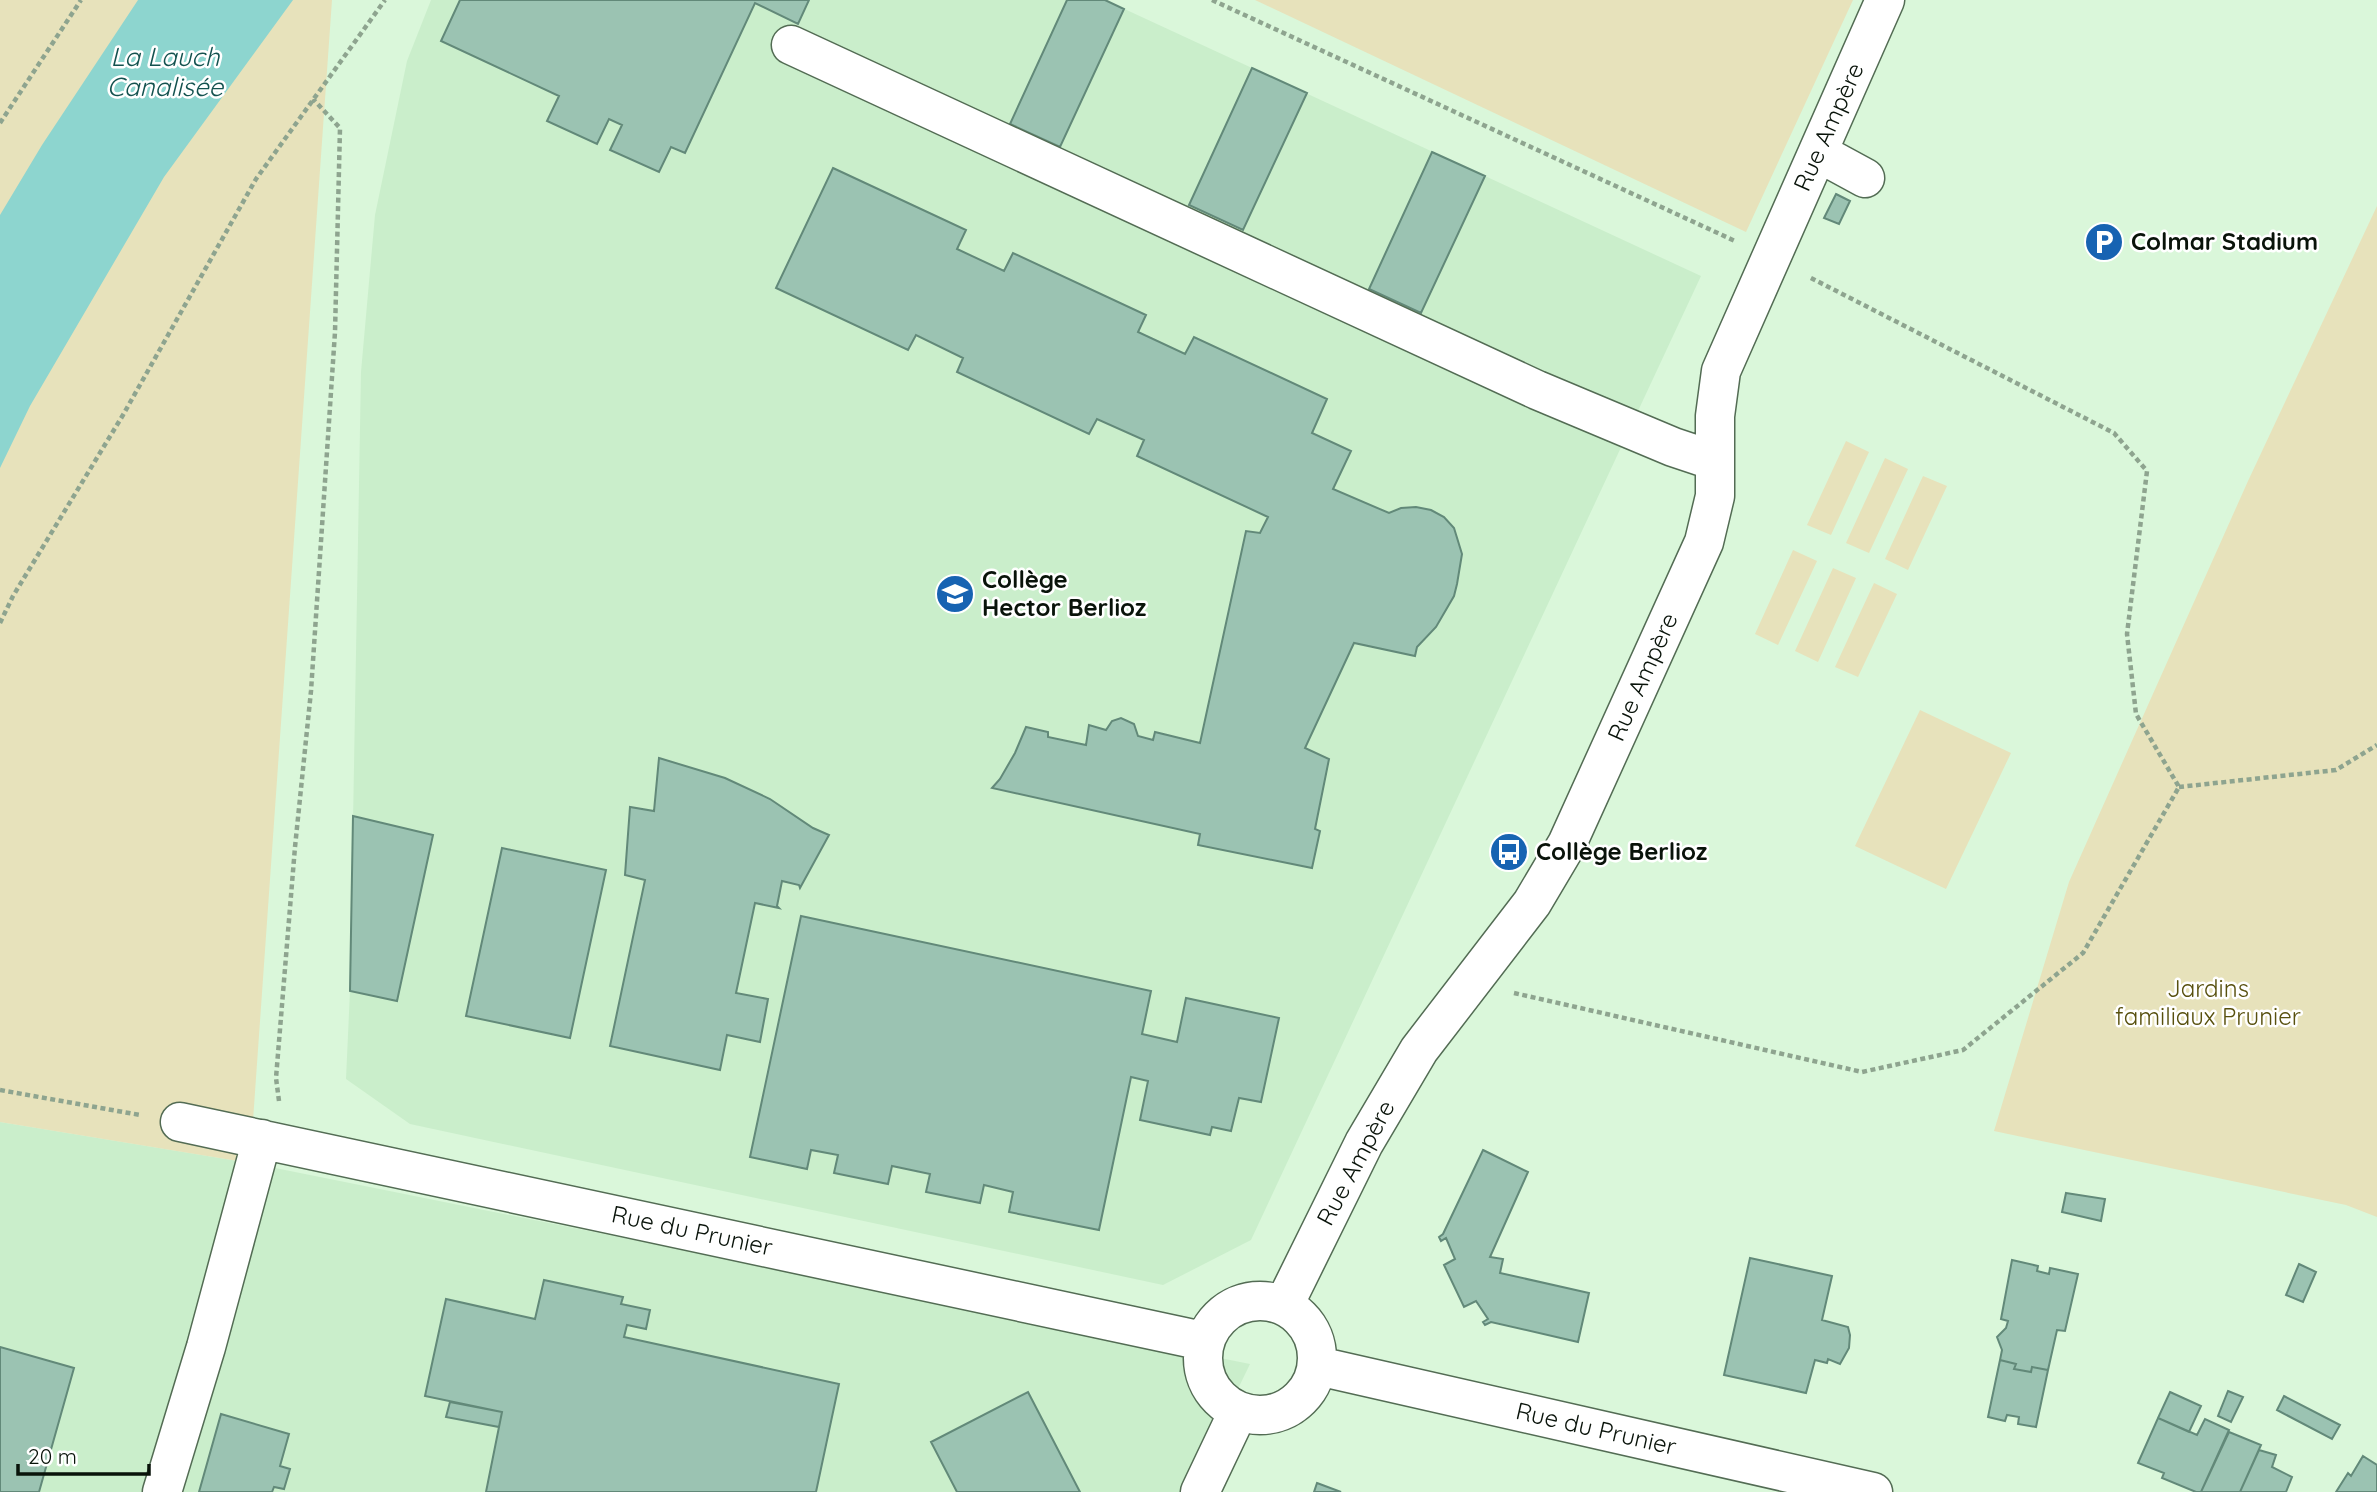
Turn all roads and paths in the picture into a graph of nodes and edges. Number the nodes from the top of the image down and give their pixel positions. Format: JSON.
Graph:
{"nodes":[{"id":1,"x":81,"y":0,"type":"edge"},
{"id":2,"x":385,"y":0,"type":"edge"},
{"id":3,"x":1212,"y":0,"type":"edge"},
{"id":4,"x":1885,"y":0,"type":"edge"},
{"id":5,"x":791,"y":45,"type":"dead end"},
{"id":6,"x":313,"y":99,"type":"junction"},
{"id":7,"x":0,"y":123,"type":"edge"},
{"id":8,"x":1818,"y":153,"type":"junction"},
{"id":9,"x":1866,"y":178,"type":"dead end"},
{"id":10,"x":1772,"y":258,"type":"junction"},
{"id":11,"x":1715,"y":461,"type":"junction"},
{"id":12,"x":0,"y":623,"type":"edge"},
{"id":13,"x":2377,"y":745,"type":"edge"},
{"id":14,"x":2179,"y":787,"type":"junction"},
{"id":15,"x":1469,"y":983,"type":"junction"},
{"id":16,"x":0,"y":1090,"type":"edge"},
{"id":17,"x":180,"y":1122,"type":"joint"},
{"id":18,"x":272,"y":1142,"type":"junction"},
{"id":19,"x":1284,"y":1305,"type":"junction"},
{"id":20,"x":1203,"y":1341,"type":"junction"},
{"id":21,"x":1318,"y":1366,"type":"junction"},
{"id":22,"x":1238,"y":1412,"type":"junction"},
{"id":23,"x":162,"y":1492,"type":"edge"},
{"id":24,"x":1200,"y":1492,"type":"edge"},
{"id":25,"x":1873,"y":1492,"type":"edge"}],
"edges":[{"from":1,"to":7,"type":"path"},
{"from":2,"to":6,"type":"path"},
{"from":3,"to":10,"type":"path"},
{"from":4,"to":8,"type":"street","name":"Rue Ampère"},
{"from":5,"to":11,"type":"street"},
{"from":6,"to":12,"type":"path"},
{"from":6,"to":18,"type":"path"},
{"from":8,"to":9,"type":"street"},
{"from":8,"to":10,"type":"street","name":"Rue Ampère"},
{"from":10,"to":11,"type":"street","name":"Rue Ampère"},
{"from":10,"to":14,"type":"path"},
{"from":11,"to":15,"type":"street","name":"Rue Ampère"},
{"from":13,"to":14,"type":"path"},
{"from":14,"to":15,"type":"path"},
{"from":15,"to":19,"type":"street","name":"Rue Ampère"},
{"from":16,"to":17,"type":"path"},
{"from":17,"to":18,"type":"street","name":"Rue du Prunier"},
{"from":18,"to":20,"type":"street","name":"Rue du Prunier"},
{"from":18,"to":23,"type":"street"},
{"from":19,"to":20,"type":"street"},
{"from":19,"to":21,"type":"street"},
{"from":20,"to":22,"type":"street"},
{"from":21,"to":22,"type":"street"},
{"from":21,"to":25,"type":"street","name":"Rue du Prunier"},
{"from":22,"to":24,"type":"street"}]}
